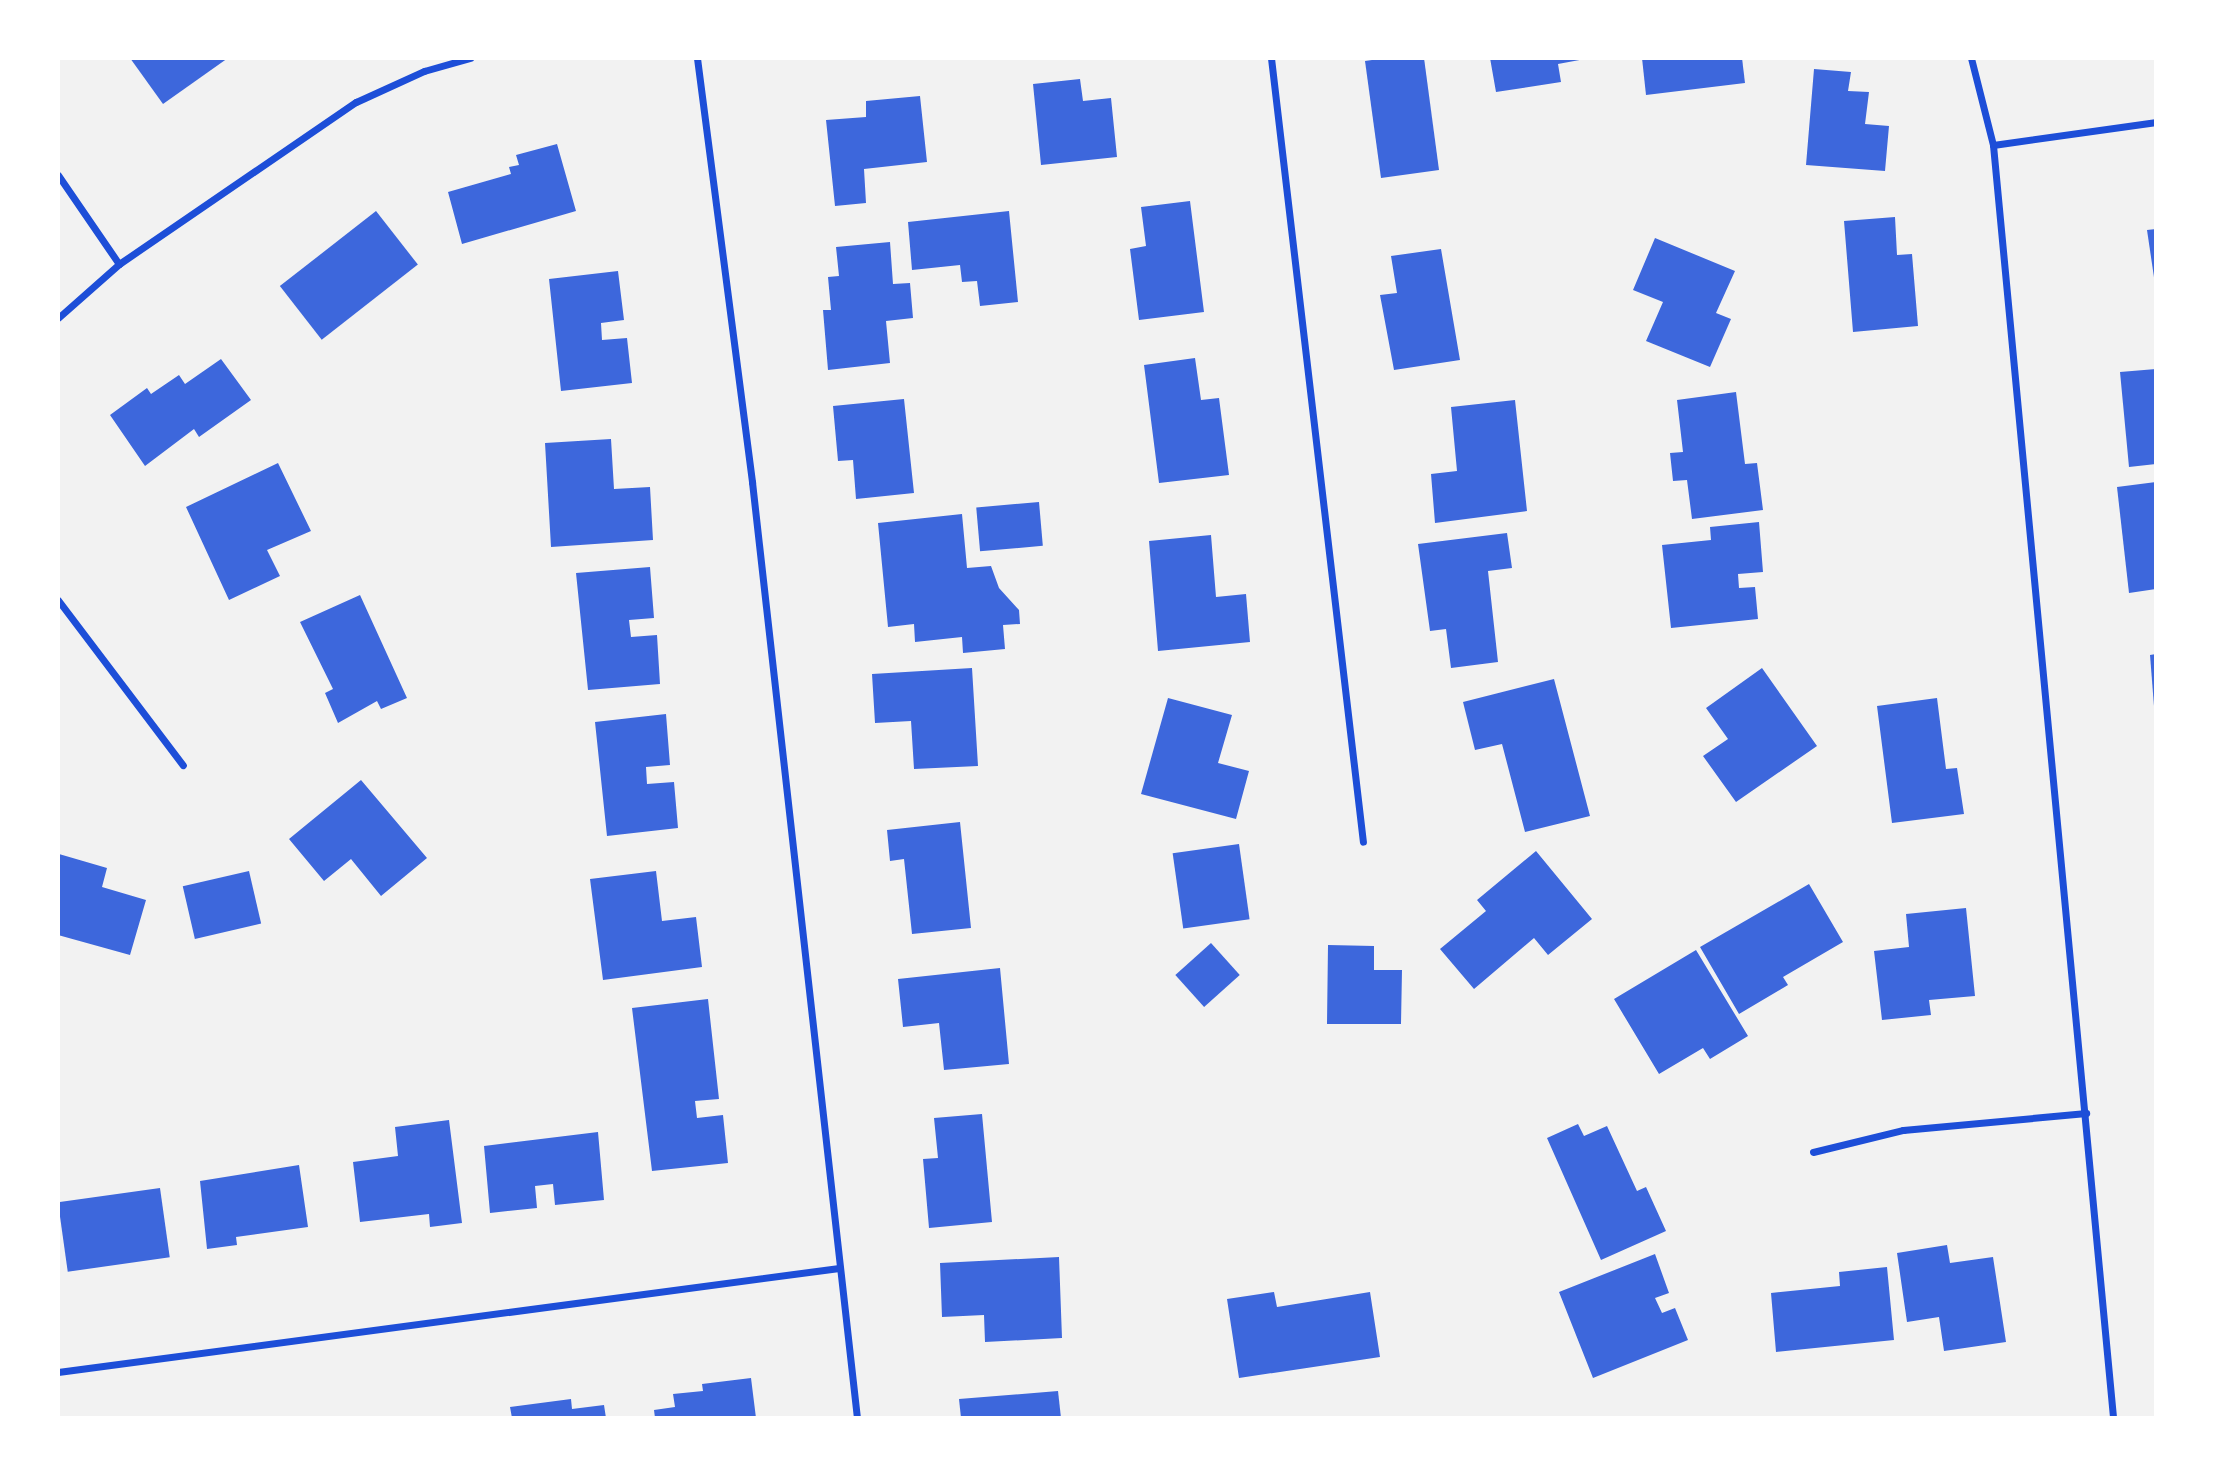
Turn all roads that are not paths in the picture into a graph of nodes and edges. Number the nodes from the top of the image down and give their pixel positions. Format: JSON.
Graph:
{"nodes":[{"id":1,"x":470,"y":58,"type":"edge"},
{"id":2,"x":697,"y":58,"type":"edge"},
{"id":3,"x":1271,"y":58,"type":"edge"},
{"id":4,"x":1971,"y":58,"type":"edge"},
{"id":5,"x":2156,"y":122,"type":"edge"},
{"id":6,"x":1993,"y":145,"type":"junction"},
{"id":7,"x":58,"y":175,"type":"edge"},
{"id":8,"x":119,"y":264,"type":"junction"},
{"id":9,"x":58,"y":318,"type":"edge"},
{"id":10,"x":58,"y":600,"type":"edge"},
{"id":11,"x":183,"y":765,"type":"dead end"},
{"id":12,"x":1363,"y":842,"type":"dead end"},
{"id":13,"x":2087,"y":1113,"type":"junction"},
{"id":14,"x":1813,"y":1152,"type":"dead end"},
{"id":15,"x":839,"y":1268,"type":"junction"},
{"id":16,"x":58,"y":1372,"type":"edge"},
{"id":17,"x":857,"y":1418,"type":"edge"},
{"id":18,"x":2113,"y":1418,"type":"edge"}],
"edges":[{"from":1,"to":8,"type":"street"},
{"from":2,"to":15,"type":"street"},
{"from":3,"to":12,"type":"street"},
{"from":4,"to":6,"type":"street"},
{"from":5,"to":6,"type":"street"},
{"from":6,"to":13,"type":"street"},
{"from":7,"to":8,"type":"street"},
{"from":8,"to":9,"type":"street"},
{"from":10,"to":11,"type":"street"},
{"from":13,"to":14,"type":"street"},
{"from":13,"to":18,"type":"street"},
{"from":15,"to":16,"type":"street"},
{"from":15,"to":17,"type":"street"}]}
